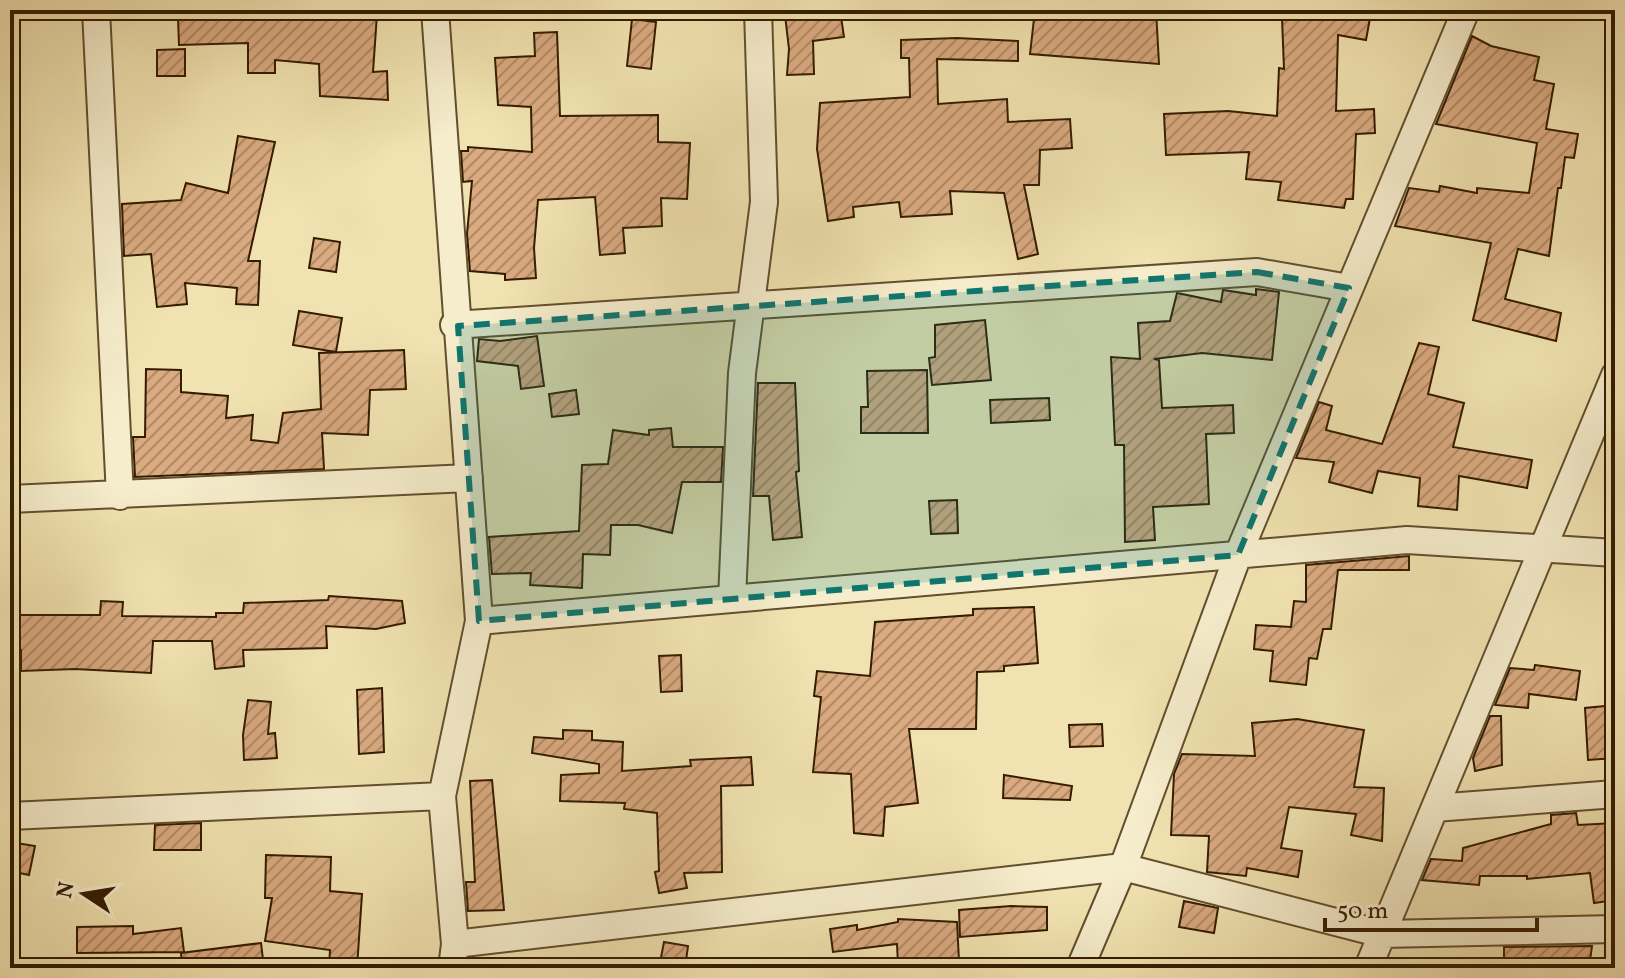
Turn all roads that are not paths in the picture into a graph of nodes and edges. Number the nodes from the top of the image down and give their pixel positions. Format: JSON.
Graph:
{"nodes":[{"id":1,"x":96,"y":10,"type":"edge"},
{"id":2,"x":435,"y":10,"type":"edge"},
{"id":3,"x":758,"y":10,"type":"edge"},
{"id":4,"x":1466,"y":10,"type":"edge"},
{"id":5,"x":1349,"y":288,"type":"junction"},
{"id":6,"x":752,"y":307,"type":"junction"},
{"id":7,"x":456,"y":325,"type":"junction"},
{"id":8,"x":1615,"y":375,"type":"edge"},
{"id":9,"x":469,"y":478,"type":"junction"},
{"id":10,"x":120,"y":496,"type":"junction"},
{"id":11,"x":10,"y":499,"type":"edge"},
{"id":12,"x":1544,"y":547,"type":"junction"},
{"id":13,"x":1615,"y":553,"type":"edge"},
{"id":14,"x":1238,"y":555,"type":"junction"},
{"id":15,"x":732,"y":599,"type":"junction"},
{"id":16,"x":479,"y":621,"type":"junction"},
{"id":17,"x":1615,"y":794,"type":"edge"},
{"id":18,"x":442,"y":796,"type":"junction"},
{"id":19,"x":1435,"y":808,"type":"junction"},
{"id":20,"x":10,"y":816,"type":"edge"},
{"id":21,"x":1123,"y":867,"type":"junction"},
{"id":22,"x":1615,"y":929,"type":"edge"},
{"id":23,"x":1382,"y":934,"type":"junction"},
{"id":24,"x":453,"y":956,"type":"edge"},
{"id":25,"x":1080,"y":968,"type":"edge"},
{"id":26,"x":1368,"y":968,"type":"edge"}],
"edges":[{"from":1,"to":10,"type":"street"},
{"from":2,"to":7,"type":"street"},
{"from":3,"to":6,"type":"street"},
{"from":4,"to":5,"type":"street"},
{"from":5,"to":6,"type":"street"},
{"from":5,"to":14,"type":"street"},
{"from":6,"to":7,"type":"street"},
{"from":6,"to":15,"type":"street"},
{"from":7,"to":9,"type":"street"},
{"from":8,"to":12,"type":"street"},
{"from":9,"to":10,"type":"street"},
{"from":9,"to":16,"type":"street"},
{"from":10,"to":11,"type":"street"},
{"from":12,"to":13,"type":"street"},
{"from":12,"to":14,"type":"street"},
{"from":12,"to":19,"type":"street"},
{"from":14,"to":15,"type":"street"},
{"from":14,"to":21,"type":"street"},
{"from":15,"to":16,"type":"street"},
{"from":16,"to":18,"type":"street"},
{"from":17,"to":19,"type":"street"},
{"from":18,"to":20,"type":"street"},
{"from":18,"to":24,"type":"street"},
{"from":19,"to":23,"type":"street"},
{"from":21,"to":23,"type":"street"},
{"from":21,"to":24,"type":"street"},
{"from":21,"to":25,"type":"street"},
{"from":22,"to":23,"type":"street"},
{"from":23,"to":26,"type":"street"}]}
